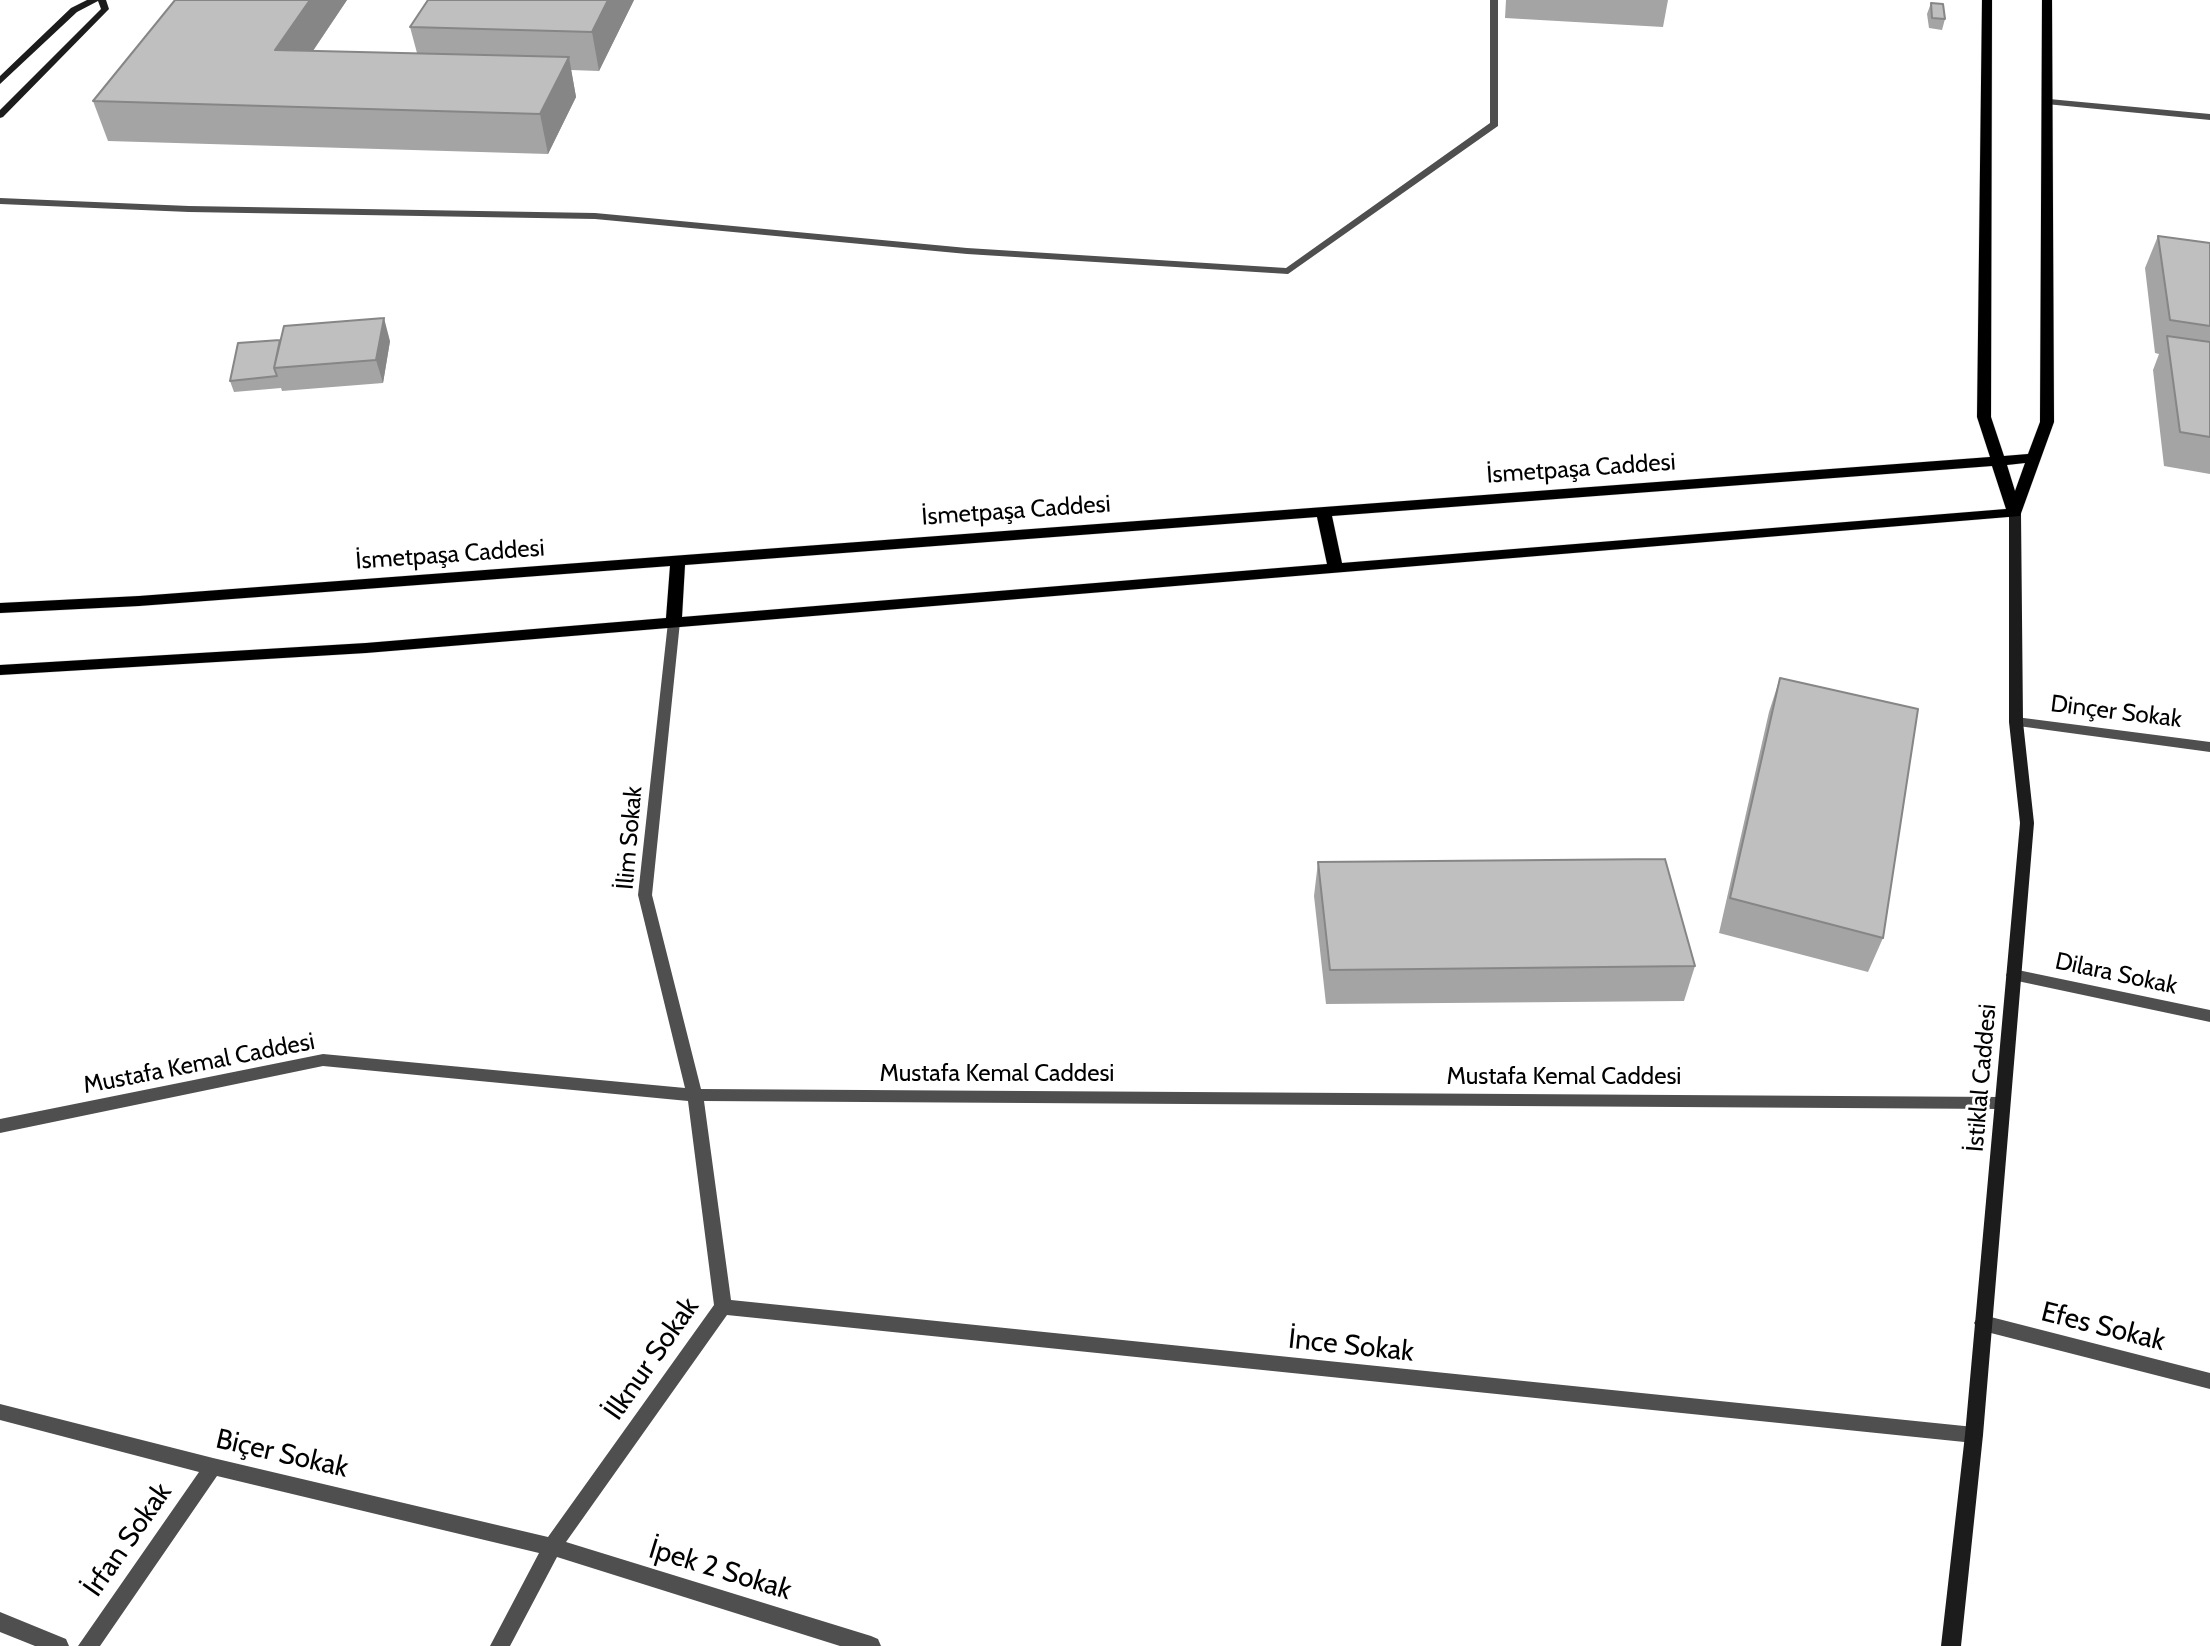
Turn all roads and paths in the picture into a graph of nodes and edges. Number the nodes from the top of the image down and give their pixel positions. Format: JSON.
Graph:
{"nodes":[{"id":1,"x":94,"y":0,"type":"edge"},
{"id":2,"x":102,"y":0,"type":"edge"},
{"id":3,"x":1494,"y":0,"type":"edge"},
{"id":4,"x":1987,"y":0,"type":"edge"},
{"id":5,"x":2047,"y":0,"type":"edge"},
{"id":6,"x":0,"y":81,"type":"edge"},
{"id":7,"x":2049,"y":102,"type":"junction"},
{"id":8,"x":0,"y":115,"type":"edge"},
{"id":9,"x":2210,"y":117,"type":"edge"},
{"id":10,"x":0,"y":201,"type":"edge"},
{"id":11,"x":2035,"y":458,"type":"junction"},
{"id":12,"x":1998,"y":461,"type":"junction"},
{"id":13,"x":1322,"y":511,"type":"junction"},
{"id":14,"x":2015,"y":513,"type":"junction"},
{"id":15,"x":678,"y":560,"type":"junction"},
{"id":16,"x":1336,"y":570,"type":"junction"},
{"id":17,"x":0,"y":608,"type":"edge"},
{"id":18,"x":674,"y":622,"type":"junction"},
{"id":19,"x":0,"y":670,"type":"edge"},
{"id":20,"x":2016,"y":722,"type":"junction"},
{"id":21,"x":2210,"y":747,"type":"edge"},
{"id":22,"x":2013,"y":975,"type":"junction"},
{"id":23,"x":2210,"y":1016,"type":"edge"},
{"id":24,"x":695,"y":1095,"type":"junction"},
{"id":25,"x":2003,"y":1103,"type":"junction"},
{"id":26,"x":0,"y":1126,"type":"edge"},
{"id":27,"x":723,"y":1307,"type":"junction"},
{"id":28,"x":1983,"y":1323,"type":"junction"},
{"id":29,"x":2210,"y":1381,"type":"edge"},
{"id":30,"x":0,"y":1412,"type":"edge"},
{"id":31,"x":1974,"y":1435,"type":"junction"},
{"id":32,"x":214,"y":1467,"type":"junction"},
{"id":33,"x":552,"y":1547,"type":"junction"},
{"id":34,"x":0,"y":1622,"type":"edge"},
{"id":35,"x":59,"y":1646,"type":"edge"},
{"id":36,"x":88,"y":1646,"type":"edge"},
{"id":37,"x":500,"y":1646,"type":"edge"},
{"id":38,"x":871,"y":1646,"type":"edge"},
{"id":39,"x":1951,"y":1646,"type":"edge"}],
"edges":[{"from":1,"to":6,"type":"main road"},
{"from":2,"to":8,"type":"main road"},
{"from":3,"to":10,"type":"street"},
{"from":4,"to":12,"type":"main road"},
{"from":5,"to":7,"type":"main road"},
{"from":7,"to":9,"type":"street"},
{"from":7,"to":11,"type":"main road"},
{"from":11,"to":12,"type":"main road","name":"İsmetpaşa Caddesi"},
{"from":11,"to":14,"type":"main road"},
{"from":12,"to":13,"type":"main road","name":"İsmetpaşa Caddesi"},
{"from":12,"to":14,"type":"main road"},
{"from":13,"to":15,"type":"main road","name":"İsmetpaşa Caddesi"},
{"from":13,"to":16,"type":"main road"},
{"from":14,"to":16,"type":"main road"},
{"from":14,"to":20,"type":"main road","name":"İstiklal Caddesi"},
{"from":15,"to":17,"type":"main road","name":"İsmetpaşa Caddesi"},
{"from":15,"to":18,"type":"main road"},
{"from":16,"to":18,"type":"main road"},
{"from":18,"to":19,"type":"main road"},
{"from":18,"to":24,"type":"street","name":"İlim Sokak"},
{"from":20,"to":21,"type":"street","name":"Dinçer Sokak"},
{"from":20,"to":22,"type":"main road","name":"İstiklal Caddesi"},
{"from":22,"to":23,"type":"street","name":"Dilara Sokak"},
{"from":22,"to":25,"type":"main road","name":"İstiklal Caddesi"},
{"from":24,"to":25,"type":"street","name":"Mustafa Kemal Caddesi"},
{"from":24,"to":26,"type":"street","name":"Mustafa Kemal Caddesi"},
{"from":24,"to":27,"type":"street","name":"İlknur Sokak"},
{"from":25,"to":28,"type":"main road","name":"İstiklal Caddesi"},
{"from":27,"to":31,"type":"street","name":"İnce Sokak"},
{"from":27,"to":33,"type":"street","name":"İlknur Sokak"},
{"from":28,"to":29,"type":"street","name":"Efes Sokak"},
{"from":28,"to":31,"type":"main road","name":"İstiklal Caddesi"},
{"from":30,"to":32,"type":"street","name":"Biçer Sokak"},
{"from":31,"to":39,"type":"main road","name":"İstiklal Caddesi"},
{"from":32,"to":33,"type":"street","name":"Biçer Sokak"},
{"from":32,"to":36,"type":"street","name":"İrfan Sokak"},
{"from":33,"to":37,"type":"street","name":"İlknur Sokak"},
{"from":33,"to":38,"type":"street","name":"İpek 2 Sokak"},
{"from":34,"to":35,"type":"street"}]}
